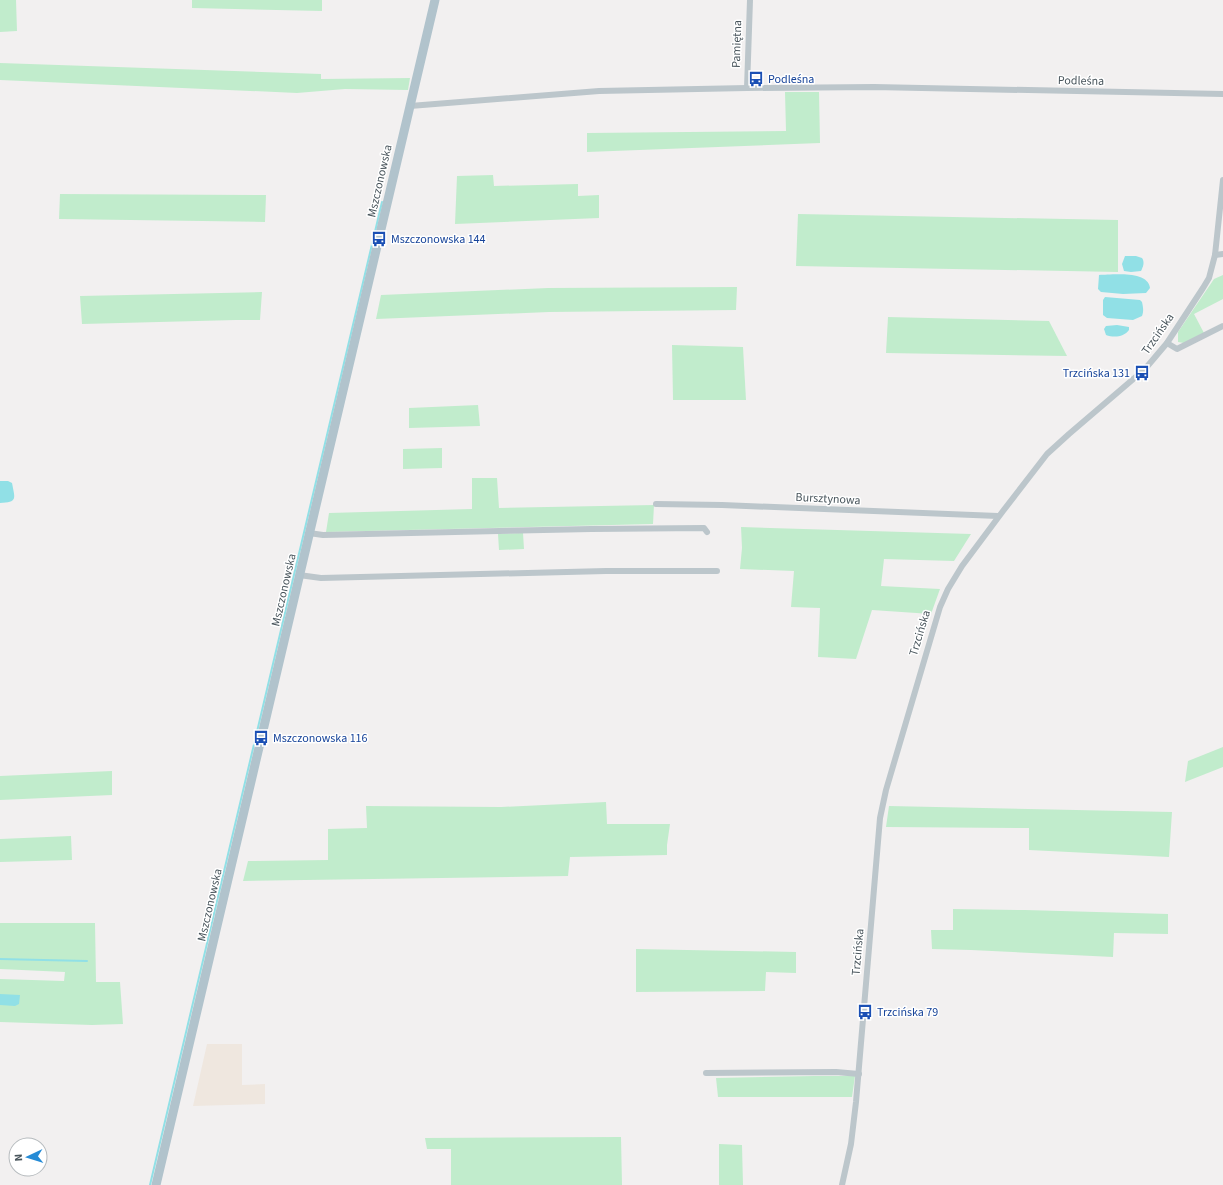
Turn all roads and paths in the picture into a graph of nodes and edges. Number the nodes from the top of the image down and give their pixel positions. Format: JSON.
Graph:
{"nodes":[{"id":1,"x":435,"y":0,"type":"edge"},
{"id":2,"x":750,"y":0,"type":"edge"},
{"id":3,"x":747,"y":88,"type":"junction"},
{"id":4,"x":1223,"y":94,"type":"edge"},
{"id":5,"x":410,"y":106,"type":"junction"},
{"id":6,"x":1223,"y":180,"type":"edge"},
{"id":7,"x":1223,"y":254,"type":"edge"},
{"id":8,"x":1215,"y":255,"type":"junction"},
{"id":9,"x":1223,"y":326,"type":"edge"},
{"id":10,"x":1166,"y":342,"type":"junction"},
{"id":11,"x":656,"y":504,"type":"dead end"},
{"id":12,"x":998,"y":516,"type":"junction"},
{"id":13,"x":707,"y":532,"type":"dead end"},
{"id":14,"x":309,"y":533,"type":"junction"},
{"id":15,"x":717,"y":571,"type":"dead end"},
{"id":16,"x":300,"y":575,"type":"junction"},
{"id":17,"x":706,"y":1073,"type":"dead end"},
{"id":18,"x":859,"y":1074,"type":"junction"},
{"id":19,"x":156,"y":1185,"type":"edge"},
{"id":20,"x":842,"y":1185,"type":"edge"}],
"edges":[{"from":1,"to":5,"type":"main road","name":"Mszczonowska"},
{"from":2,"to":3,"type":"street","name":"Pamiętna"},
{"from":3,"to":4,"type":"street","name":"Podleśna"},
{"from":3,"to":5,"type":"street","name":"Podleśna"},
{"from":5,"to":14,"type":"main road","name":"Mszczonowska"},
{"from":6,"to":8,"type":"street","name":"Trzcińska"},
{"from":7,"to":8,"type":"street"},
{"from":8,"to":10,"type":"street","name":"Trzcińska"},
{"from":9,"to":10,"type":"street"},
{"from":10,"to":12,"type":"street","name":"Trzcińska"},
{"from":11,"to":12,"type":"street","name":"Bursztynowa"},
{"from":12,"to":18,"type":"street","name":"Trzcińska"},
{"from":13,"to":14,"type":"street"},
{"from":14,"to":16,"type":"main road","name":"Mszczonowska"},
{"from":15,"to":16,"type":"street"},
{"from":16,"to":19,"type":"main road","name":"Mszczonowska"},
{"from":17,"to":18,"type":"street"},
{"from":18,"to":20,"type":"street","name":"Trzcińska"}]}
